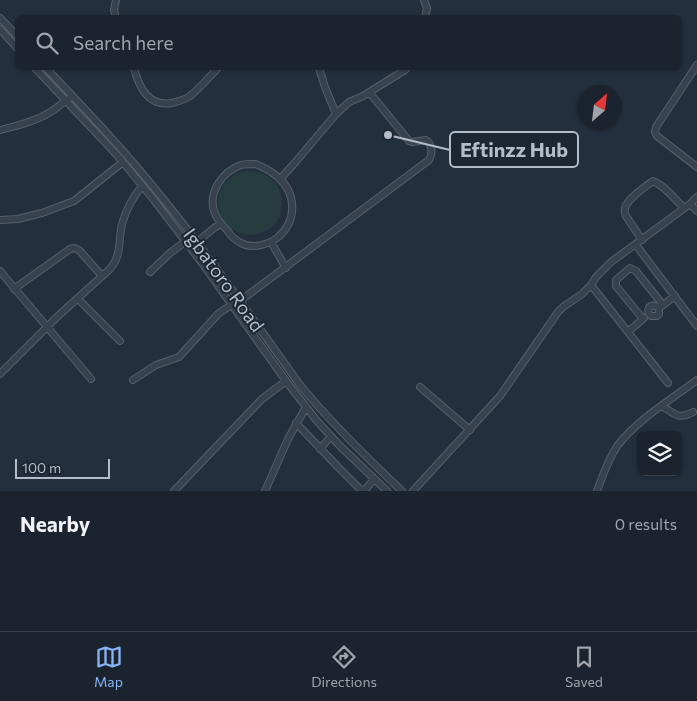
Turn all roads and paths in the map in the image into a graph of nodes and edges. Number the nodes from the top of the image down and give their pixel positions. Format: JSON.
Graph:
{"nodes":[{"id":1,"x":116,"y":0,"type":"edge"},
{"id":2,"x":424,"y":0,"type":"edge"},
{"id":3,"x":115,"y":15,"type":"edge"},
{"id":4,"x":426,"y":15,"type":"edge"},
{"id":5,"x":0,"y":18,"type":"edge"},
{"id":6,"x":0,"y":29,"type":"edge"},
{"id":7,"x":15,"y":34,"type":"edge"},
{"id":8,"x":15,"y":45,"type":"edge"},
{"id":9,"x":697,"y":65,"type":"edge"},
{"id":10,"x":37,"y":70,"type":"edge"},
{"id":11,"x":48,"y":70,"type":"edge"},
{"id":12,"x":134,"y":70,"type":"edge"},
{"id":13,"x":216,"y":70,"type":"edge"},
{"id":14,"x":320,"y":70,"type":"edge"},
{"id":15,"x":405,"y":70,"type":"edge"},
{"id":16,"x":369,"y":92,"type":"junction"},
{"id":17,"x":73,"y":96,"type":"junction"},
{"id":18,"x":65,"y":101,"type":"junction"},
{"id":19,"x":336,"y":114,"type":"junction"},
{"id":20,"x":0,"y":130,"type":"edge"},
{"id":21,"x":123,"y":162,"type":"junction"},
{"id":22,"x":697,"y":167,"type":"edge"},
{"id":23,"x":280,"y":178,"type":"junction"},
{"id":24,"x":142,"y":186,"type":"junction"},
{"id":25,"x":160,"y":195,"type":"junction"},
{"id":26,"x":697,"y":197,"type":"edge"},
{"id":27,"x":154,"y":200,"type":"junction"},
{"id":28,"x":687,"y":206,"type":"junction"},
{"id":29,"x":697,"y":211,"type":"edge"},
{"id":30,"x":0,"y":220,"type":"edge"},
{"id":31,"x":221,"y":224,"type":"junction"},
{"id":32,"x":642,"y":240,"type":"junction"},
{"id":33,"x":186,"y":241,"type":"junction"},
{"id":34,"x":197,"y":242,"type":"junction"},
{"id":35,"x":271,"y":242,"type":"junction"},
{"id":36,"x":636,"y":245,"type":"junction"},
{"id":37,"x":286,"y":268,"type":"junction"},
{"id":38,"x":0,"y":271,"type":"edge"},
{"id":39,"x":150,"y":272,"type":"dead end"},
{"id":40,"x":102,"y":276,"type":"junction"},
{"id":41,"x":591,"y":285,"type":"junction"},
{"id":42,"x":14,"y":289,"type":"junction"},
{"id":43,"x":675,"y":296,"type":"junction"},
{"id":44,"x":78,"y":299,"type":"junction"},
{"id":45,"x":240,"y":302,"type":"junction"},
{"id":46,"x":231,"y":305,"type":"junction"},
{"id":47,"x":661,"y":307,"type":"junction"},
{"id":48,"x":643,"y":319,"type":"junction"},
{"id":49,"x":697,"y":326,"type":"edge"},
{"id":50,"x":48,"y":327,"type":"junction"},
{"id":51,"x":628,"y":332,"type":"junction"},
{"id":52,"x":120,"y":341,"type":"dead end"},
{"id":53,"x":0,"y":374,"type":"edge"},
{"id":54,"x":91,"y":379,"type":"dead end"},
{"id":55,"x":133,"y":380,"type":"dead end"},
{"id":56,"x":697,"y":380,"type":"edge"},
{"id":57,"x":286,"y":381,"type":"junction"},
{"id":58,"x":668,"y":383,"type":"dead end"},
{"id":59,"x":420,"y":386,"type":"dead end"},
{"id":60,"x":662,"y":406,"type":"junction"},
{"id":61,"x":306,"y":407,"type":"junction"},
{"id":62,"x":693,"y":412,"type":"dead end"},
{"id":63,"x":296,"y":423,"type":"junction"},
{"id":64,"x":470,"y":430,"type":"junction"},
{"id":65,"x":331,"y":436,"type":"junction"},
{"id":66,"x":320,"y":449,"type":"junction"},
{"id":67,"x":374,"y":479,"type":"junction"},
{"id":68,"x":174,"y":491,"type":"edge"},
{"id":69,"x":265,"y":491,"type":"edge"},
{"id":70,"x":363,"y":491,"type":"edge"},
{"id":71,"x":387,"y":491,"type":"edge"},
{"id":72,"x":402,"y":491,"type":"edge"},
{"id":73,"x":413,"y":491,"type":"edge"},
{"id":74,"x":597,"y":491,"type":"edge"}],
"edges":[{"from":1,"to":3,"type":"street"},
{"from":2,"to":4,"type":"street"},
{"from":5,"to":7,"type":"street"},
{"from":6,"to":8,"type":"street"},
{"from":9,"to":22,"type":"street"},
{"from":10,"to":18,"type":"street","name":"Igbatoro Road"},
{"from":11,"to":17,"type":"street","name":"Igbatoro Road"},
{"from":12,"to":13,"type":"street"},
{"from":14,"to":19,"type":"street"},
{"from":15,"to":16,"type":"street"},
{"from":16,"to":19,"type":"street"},
{"from":16,"to":37,"type":"street"},
{"from":17,"to":18,"type":"street"},
{"from":17,"to":25,"type":"street","name":"Igbatoro Road"},
{"from":18,"to":20,"type":"street"},
{"from":18,"to":21,"type":"street","name":"Igbatoro Road"},
{"from":19,"to":23,"type":"street"},
{"from":21,"to":24,"type":"street","name":"Igbatoro Road"},
{"from":21,"to":30,"type":"street"},
{"from":23,"to":31,"type":"street"},
{"from":23,"to":35,"type":"street"},
{"from":24,"to":27,"type":"street","name":"Igbatoro Road"},
{"from":24,"to":40,"type":"street"},
{"from":25,"to":27,"type":"street"},
{"from":25,"to":34,"type":"street","name":"Igbatoro Road"},
{"from":26,"to":28,"type":"street"},
{"from":27,"to":33,"type":"street","name":"Igbatoro Road"},
{"from":28,"to":29,"type":"street"},
{"from":28,"to":32,"type":"street"},
{"from":28,"to":32,"type":"street"},
{"from":31,"to":34,"type":"street"},
{"from":31,"to":35,"type":"street"},
{"from":32,"to":36,"type":"street"},
{"from":33,"to":39,"type":"street"},
{"from":33,"to":46,"type":"street","name":"Igbatoro Road"},
{"from":34,"to":45,"type":"street","name":"Igbatoro Road"},
{"from":35,"to":37,"type":"street"},
{"from":36,"to":41,"type":"street"},
{"from":36,"to":43,"type":"street"},
{"from":37,"to":45,"type":"street"},
{"from":38,"to":42,"type":"street"},
{"from":40,"to":42,"type":"street"},
{"from":40,"to":44,"type":"street"},
{"from":41,"to":51,"type":"street"},
{"from":41,"to":64,"type":"street"},
{"from":42,"to":50,"type":"street"},
{"from":43,"to":47,"type":"street"},
{"from":43,"to":49,"type":"street"},
{"from":44,"to":50,"type":"street"},
{"from":44,"to":52,"type":"street"},
{"from":45,"to":72,"type":"street","name":"Igbatoro Road"},
{"from":46,"to":55,"type":"street"},
{"from":46,"to":57,"type":"street","name":"Igbatoro Road"},
{"from":47,"to":48,"type":"street"},
{"from":47,"to":48,"type":"street"},
{"from":48,"to":51,"type":"street"},
{"from":50,"to":53,"type":"street"},
{"from":50,"to":54,"type":"street"},
{"from":51,"to":58,"type":"street"},
{"from":56,"to":60,"type":"street"},
{"from":57,"to":61,"type":"street","name":"Igbatoro Road"},
{"from":57,"to":68,"type":"street"},
{"from":59,"to":64,"type":"street"},
{"from":60,"to":62,"type":"street"},
{"from":60,"to":74,"type":"street"},
{"from":61,"to":63,"type":"street"},
{"from":61,"to":65,"type":"street","name":"Igbatoro Road"},
{"from":63,"to":66,"type":"street"},
{"from":63,"to":69,"type":"street"},
{"from":64,"to":73,"type":"street"},
{"from":65,"to":66,"type":"street"},
{"from":65,"to":67,"type":"street","name":"Igbatoro Road"},
{"from":66,"to":70,"type":"street"},
{"from":67,"to":70,"type":"street"},
{"from":67,"to":71,"type":"street","name":"Igbatoro Road"}]}
